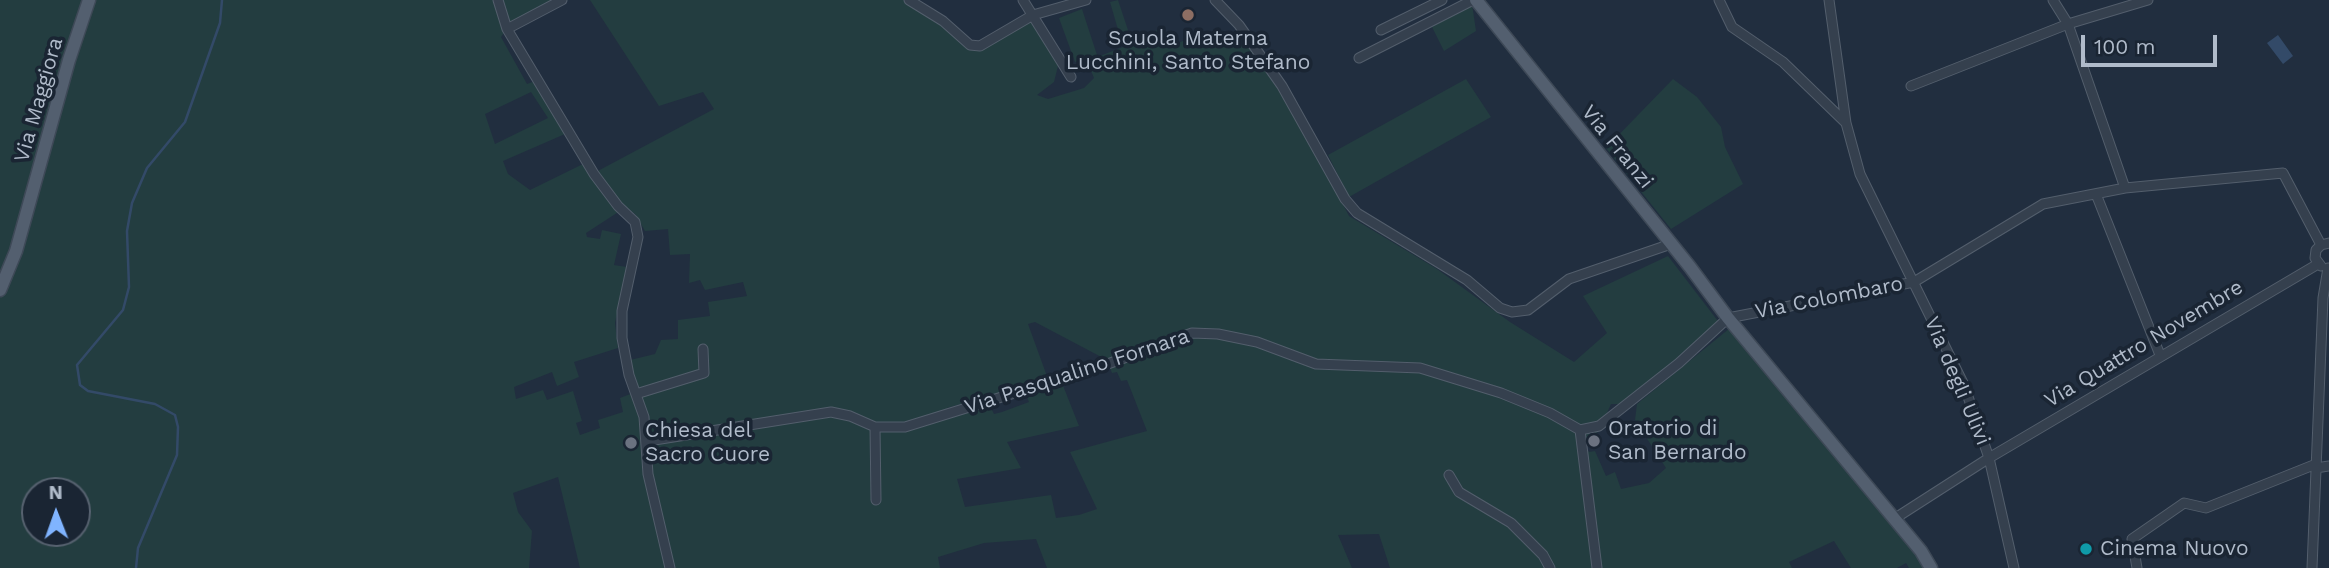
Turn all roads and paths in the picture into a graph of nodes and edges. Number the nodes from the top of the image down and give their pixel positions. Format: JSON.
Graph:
{"nodes":[{"id":1,"x":89,"y":0,"type":"edge"},
{"id":2,"x":498,"y":0,"type":"edge"},
{"id":3,"x":562,"y":0,"type":"edge"},
{"id":4,"x":909,"y":0,"type":"edge"},
{"id":5,"x":1086,"y":0,"type":"edge"},
{"id":6,"x":1215,"y":0,"type":"edge"},
{"id":7,"x":1442,"y":0,"type":"edge"},
{"id":8,"x":1474,"y":0,"type":"edge"},
{"id":9,"x":1719,"y":0,"type":"edge"},
{"id":10,"x":1829,"y":0,"type":"edge"},
{"id":11,"x":2053,"y":0,"type":"edge"},
{"id":12,"x":2148,"y":0,"type":"edge"},
{"id":13,"x":1020,"y":1,"type":"edge"},
{"id":14,"x":1033,"y":15,"type":"junction"},
{"id":15,"x":2068,"y":24,"type":"junction"},
{"id":16,"x":507,"y":29,"type":"junction"},
{"id":17,"x":1381,"y":30,"type":"dead end"},
{"id":18,"x":1359,"y":58,"type":"dead end"},
{"id":19,"x":1071,"y":77,"type":"dead end"},
{"id":20,"x":1911,"y":86,"type":"dead end"},
{"id":21,"x":1846,"y":123,"type":"junction"},
{"id":22,"x":2125,"y":188,"type":"junction"},
{"id":23,"x":2096,"y":194,"type":"junction"},
{"id":24,"x":1671,"y":244,"type":"junction"},
{"id":25,"x":2325,"y":244,"type":"edge"},
{"id":26,"x":2318,"y":264,"type":"junction"},
{"id":27,"x":2329,"y":268,"type":"edge"},
{"id":28,"x":1914,"y":282,"type":"junction"},
{"id":29,"x":0,"y":290,"type":"edge"},
{"id":30,"x":1728,"y":318,"type":"junction"},
{"id":31,"x":703,"y":349,"type":"dead end"},
{"id":32,"x":2160,"y":355,"type":"junction"},
{"id":33,"x":636,"y":394,"type":"junction"},
{"id":34,"x":875,"y":426,"type":"junction"},
{"id":35,"x":1580,"y":430,"type":"junction"},
{"id":36,"x":648,"y":441,"type":"junction"},
{"id":37,"x":1989,"y":458,"type":"junction"},
{"id":38,"x":2316,"y":466,"type":"junction"},
{"id":39,"x":2329,"y":466,"type":"edge"},
{"id":40,"x":1449,"y":475,"type":"dead end"},
{"id":41,"x":876,"y":500,"type":"dead end"},
{"id":42,"x":1894,"y":519,"type":"junction"},
{"id":43,"x":670,"y":568,"type":"edge"},
{"id":44,"x":1550,"y":568,"type":"edge"},
{"id":45,"x":1597,"y":568,"type":"edge"},
{"id":46,"x":1931,"y":568,"type":"edge"},
{"id":47,"x":2014,"y":568,"type":"edge"},
{"id":48,"x":2137,"y":568,"type":"edge"},
{"id":49,"x":2312,"y":568,"type":"edge"}],
"edges":[{"from":1,"to":29,"type":"main road","name":"Via Maggiora"},
{"from":2,"to":16,"type":"street"},
{"from":3,"to":16,"type":"street"},
{"from":4,"to":14,"type":"street"},
{"from":5,"to":14,"type":"street"},
{"from":6,"to":24,"type":"street"},
{"from":7,"to":17,"type":"street"},
{"from":8,"to":18,"type":"street","name":"Via Franzi"},
{"from":8,"to":24,"type":"main road","name":"Via Franzi"},
{"from":9,"to":21,"type":"street"},
{"from":10,"to":21,"type":"street","name":"Via degli Ulivi"},
{"from":11,"to":15,"type":"street"},
{"from":12,"to":15,"type":"street"},
{"from":13,"to":14,"type":"street"},
{"from":14,"to":19,"type":"street"},
{"from":15,"to":20,"type":"street"},
{"from":15,"to":22,"type":"street"},
{"from":16,"to":33,"type":"street"},
{"from":21,"to":28,"type":"street","name":"Via degli Ulivi"},
{"from":22,"to":23,"type":"street","name":"Via Colombaro"},
{"from":22,"to":25,"type":"street","name":"Via Colombaro"},
{"from":23,"to":28,"type":"street","name":"Via Colombaro"},
{"from":23,"to":32,"type":"street"},
{"from":24,"to":30,"type":"main road","name":"Via Franzi"},
{"from":25,"to":26,"type":"street"},
{"from":26,"to":27,"type":"street"},
{"from":26,"to":32,"type":"street","name":"Via Quattro Novembre"},
{"from":27,"to":38,"type":"street"},
{"from":28,"to":30,"type":"street","name":"Via Colombaro"},
{"from":28,"to":37,"type":"street","name":"Via degli Ulivi"},
{"from":30,"to":35,"type":"street","name":"Via Colombaro"},
{"from":30,"to":42,"type":"main road"},
{"from":31,"to":33,"type":"street"},
{"from":32,"to":37,"type":"street","name":"Via Quattro Novembre"},
{"from":33,"to":36,"type":"street"},
{"from":34,"to":35,"type":"street","name":"Via Pasqualino Fornara"},
{"from":34,"to":36,"type":"street","name":"Via Pasqualino Fornara"},
{"from":34,"to":41,"type":"street"},
{"from":35,"to":45,"type":"street"},
{"from":36,"to":43,"type":"street"},
{"from":37,"to":42,"type":"street","name":"Via Quattro Novembre"},
{"from":37,"to":47,"type":"street"},
{"from":38,"to":39,"type":"street"},
{"from":38,"to":48,"type":"street"},
{"from":38,"to":49,"type":"street"},
{"from":40,"to":44,"type":"street"},
{"from":42,"to":46,"type":"main road"}]}
